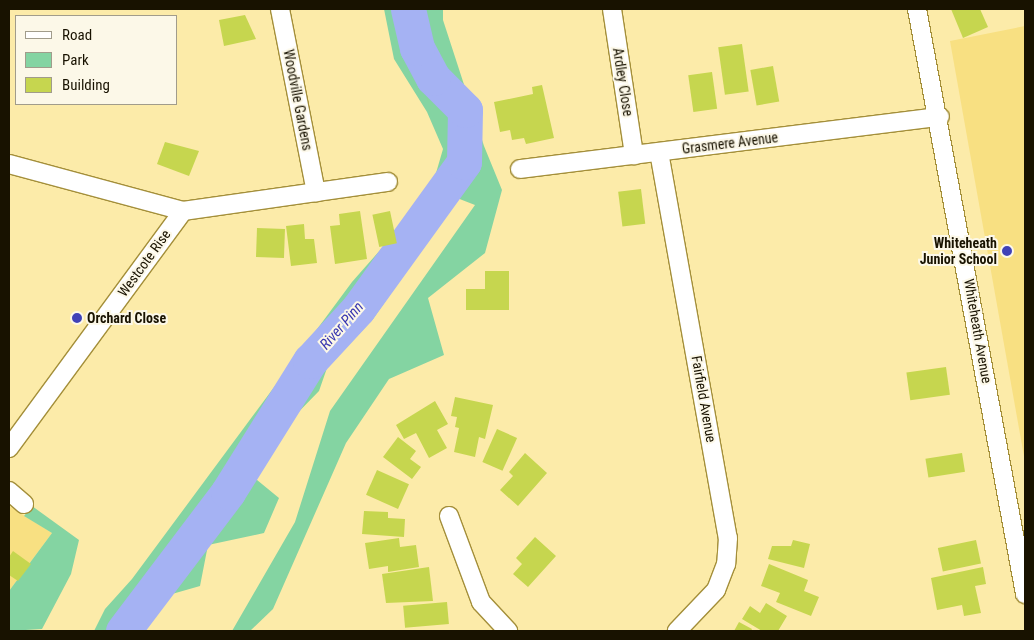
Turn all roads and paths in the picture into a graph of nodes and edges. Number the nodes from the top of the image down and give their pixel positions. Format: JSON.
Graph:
{"nodes":[{"id":1,"x":280,"y":9,"type":"edge"},
{"id":2,"x":612,"y":9,"type":"edge"},
{"id":3,"x":917,"y":9,"type":"edge"},
{"id":4,"x":940,"y":117,"type":"junction"},
{"id":5,"x":659,"y":152,"type":"junction"},
{"id":6,"x":634,"y":155,"type":"junction"},
{"id":7,"x":9,"y":164,"type":"edge"},
{"id":8,"x":520,"y":168,"type":"dead end"},
{"id":9,"x":388,"y":182,"type":"dead end"},
{"id":10,"x":316,"y":192,"type":"junction"},
{"id":11,"x":183,"y":210,"type":"junction"},
{"id":12,"x":9,"y":448,"type":"edge"},
{"id":13,"x":9,"y":491,"type":"edge"},
{"id":14,"x":24,"y":504,"type":"dead end"},
{"id":15,"x":449,"y":516,"type":"dead end"},
{"id":16,"x":1025,"y":594,"type":"edge"},
{"id":17,"x":508,"y":631,"type":"edge"},
{"id":18,"x":677,"y":631,"type":"edge"}],
"edges":[{"from":1,"to":10,"type":"street","name":"Woodville Gardens"},
{"from":2,"to":6,"type":"street","name":"Ardley Close"},
{"from":3,"to":4,"type":"street","name":"Whiteheath Avenue"},
{"from":4,"to":5,"type":"street","name":"Grasmere Avenue"},
{"from":4,"to":16,"type":"street","name":"Whiteheath Avenue"},
{"from":5,"to":6,"type":"street","name":"Grasmere Avenue"},
{"from":5,"to":18,"type":"street","name":"Fairfield Avenue"},
{"from":6,"to":8,"type":"street","name":"Grasmere Avenue"},
{"from":7,"to":11,"type":"street"},
{"from":9,"to":10,"type":"street"},
{"from":10,"to":11,"type":"street"},
{"from":11,"to":12,"type":"street","name":"Westcote Rise"},
{"from":13,"to":14,"type":"street"},
{"from":15,"to":17,"type":"street"}]}
